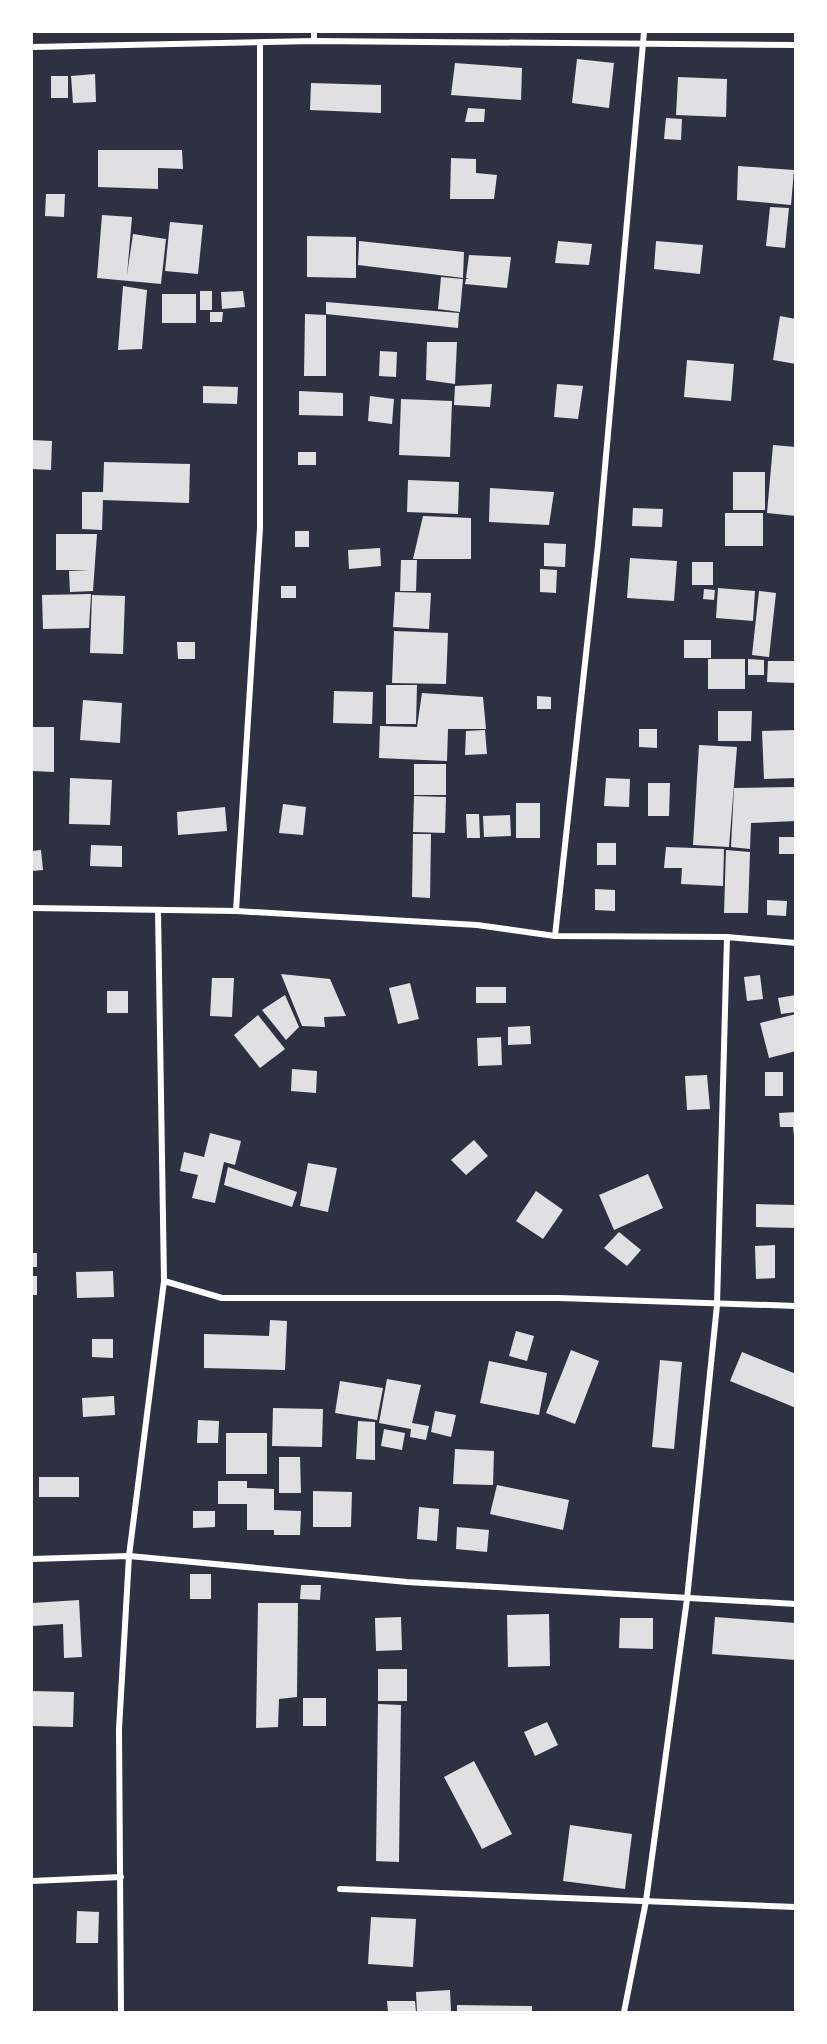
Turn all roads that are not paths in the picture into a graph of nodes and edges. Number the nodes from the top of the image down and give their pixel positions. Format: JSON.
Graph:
{"nodes":[{"id":1,"x":314,"y":32,"type":"edge"},
{"id":2,"x":644,"y":32,"type":"edge"},
{"id":3,"x":314,"y":41,"type":"junction"},
{"id":4,"x":260,"y":43,"type":"junction"},
{"id":5,"x":643,"y":43,"type":"junction"},
{"id":6,"x":795,"y":45,"type":"edge"},
{"id":7,"x":32,"y":47,"type":"edge"},
{"id":8,"x":32,"y":908,"type":"edge"},
{"id":9,"x":158,"y":910,"type":"junction"},
{"id":10,"x":236,"y":911,"type":"junction"},
{"id":11,"x":555,"y":936,"type":"junction"},
{"id":12,"x":727,"y":937,"type":"junction"},
{"id":13,"x":795,"y":943,"type":"edge"},
{"id":14,"x":164,"y":1281,"type":"junction"},
{"id":15,"x":717,"y":1305,"type":"junction"},
{"id":16,"x":795,"y":1306,"type":"edge"},
{"id":17,"x":129,"y":1556,"type":"junction"},
{"id":18,"x":32,"y":1559,"type":"edge"},
{"id":19,"x":687,"y":1599,"type":"junction"},
{"id":20,"x":795,"y":1604,"type":"edge"},
{"id":21,"x":121,"y":1877,"type":"junction"},
{"id":22,"x":32,"y":1881,"type":"edge"},
{"id":23,"x":340,"y":1889,"type":"dead end"},
{"id":24,"x":646,"y":1901,"type":"junction"},
{"id":25,"x":795,"y":1907,"type":"edge"},
{"id":26,"x":121,"y":2013,"type":"edge"},
{"id":27,"x":624,"y":2013,"type":"edge"}],
"edges":[{"from":1,"to":3,"type":"street"},
{"from":2,"to":5,"type":"street"},
{"from":3,"to":4,"type":"street"},
{"from":3,"to":5,"type":"street"},
{"from":4,"to":7,"type":"street"},
{"from":4,"to":10,"type":"street"},
{"from":5,"to":6,"type":"street"},
{"from":5,"to":11,"type":"street"},
{"from":8,"to":9,"type":"street"},
{"from":9,"to":10,"type":"street"},
{"from":9,"to":14,"type":"street"},
{"from":10,"to":11,"type":"street"},
{"from":11,"to":12,"type":"street"},
{"from":12,"to":13,"type":"street"},
{"from":12,"to":15,"type":"street"},
{"from":14,"to":15,"type":"street"},
{"from":14,"to":17,"type":"street"},
{"from":15,"to":16,"type":"street"},
{"from":15,"to":19,"type":"street"},
{"from":17,"to":18,"type":"street"},
{"from":17,"to":19,"type":"street"},
{"from":17,"to":21,"type":"street"},
{"from":19,"to":20,"type":"street"},
{"from":19,"to":24,"type":"street"},
{"from":21,"to":22,"type":"street"},
{"from":21,"to":26,"type":"street"},
{"from":23,"to":24,"type":"street"},
{"from":24,"to":25,"type":"street"},
{"from":24,"to":27,"type":"street"}]}
